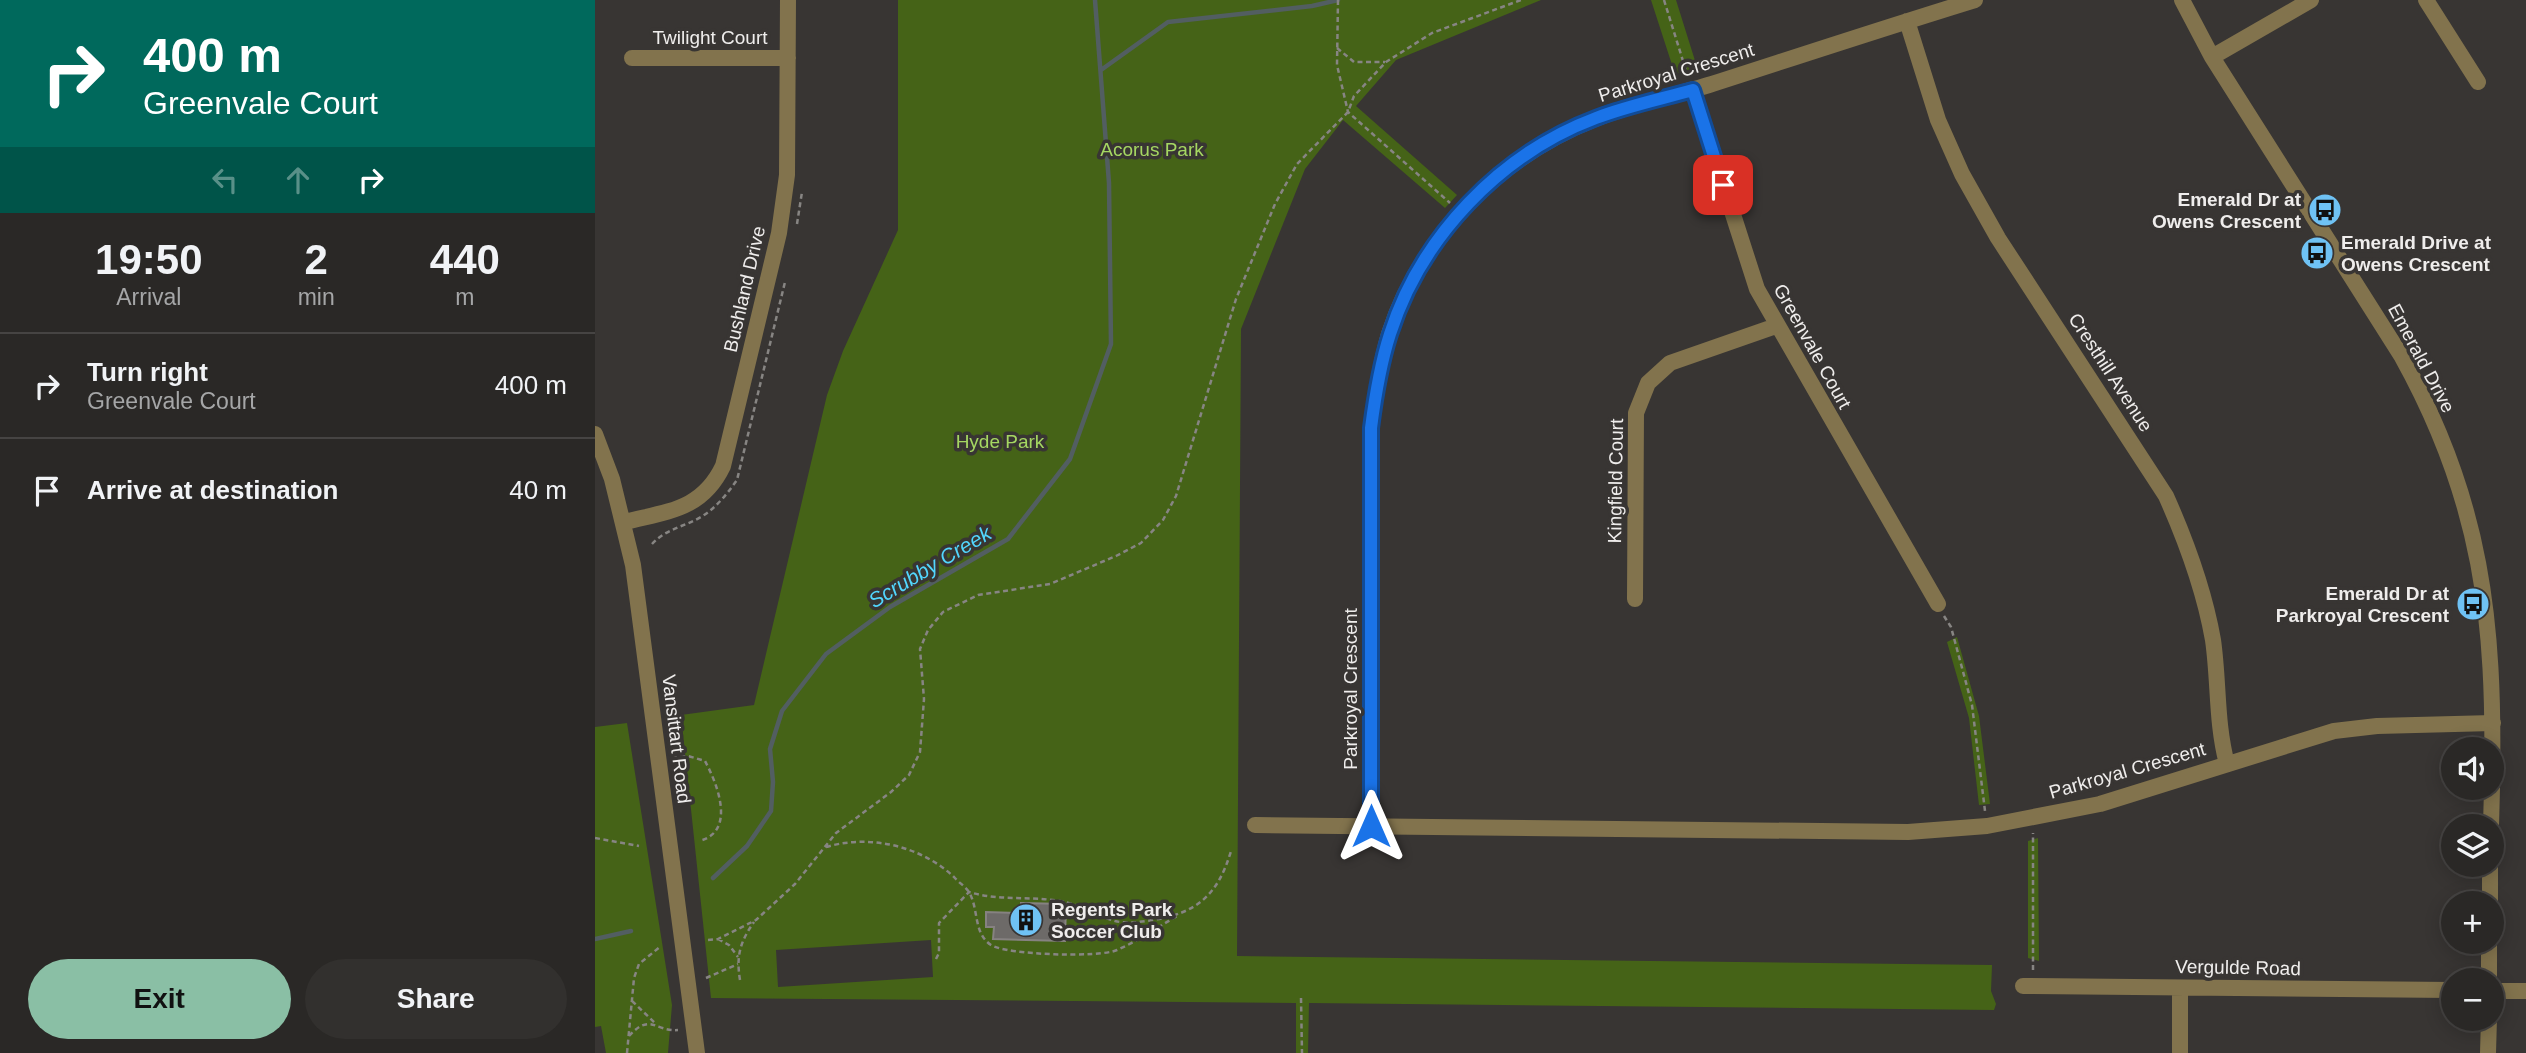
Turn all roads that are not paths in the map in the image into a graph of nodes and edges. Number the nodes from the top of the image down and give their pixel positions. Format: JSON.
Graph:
{"nodes":[{"id":1,"x":788,"y":0,"type":"edge"},
{"id":2,"x":1975,"y":0,"type":"edge"},
{"id":3,"x":2182,"y":0,"type":"edge"},
{"id":4,"x":2311,"y":0,"type":"edge"},
{"id":5,"x":2426,"y":0,"type":"edge"},
{"id":6,"x":1907,"y":20,"type":"junction"},
{"id":7,"x":2211,"y":57,"type":"junction"},
{"id":8,"x":632,"y":58,"type":"dead end"},
{"id":9,"x":788,"y":58,"type":"junction"},
{"id":10,"x":2478,"y":82,"type":"dead end"},
{"id":11,"x":1693,"y":90,"type":"junction"},
{"id":12,"x":1776,"y":326,"type":"junction"},
{"id":13,"x":595,"y":434,"type":"edge"},
{"id":14,"x":625,"y":522,"type":"junction"},
{"id":15,"x":1635,"y":599,"type":"dead end"},
{"id":16,"x":1938,"y":604,"type":"road end"},
{"id":17,"x":2493,"y":723,"type":"junction"},
{"id":18,"x":2493,"y":737,"type":"edge"},
{"id":19,"x":2227,"y":764,"type":"junction"},
{"id":20,"x":1255,"y":825,"type":"dead end"},
{"id":21,"x":1371,"y":826,"type":"junction"},
{"id":22,"x":2028,"y":986,"type":"road end"},
{"id":23,"x":2180,"y":988,"type":"junction"},
{"id":24,"x":2441,"y":990,"type":"edge"},
{"id":25,"x":2504,"y":991,"type":"edge"},
{"id":26,"x":2526,"y":991,"type":"edge"},
{"id":27,"x":2488,"y":1031,"type":"edge"},
{"id":28,"x":697,"y":1053,"type":"edge"},
{"id":29,"x":2180,"y":1053,"type":"edge"},
{"id":30,"x":2487,"y":1053,"type":"edge"}],
"edges":[{"from":1,"to":9,"type":"street","name":"Bushland Drive"},
{"from":2,"to":6,"type":"street","name":"Parkroyal Crescent"},
{"from":3,"to":7,"type":"street","name":"Emerald Drive"},
{"from":4,"to":7,"type":"street"},
{"from":5,"to":10,"type":"street"},
{"from":6,"to":11,"type":"street","name":"Parkroyal Crescent"},
{"from":6,"to":19,"type":"street","name":"Cresthill Avenue"},
{"from":7,"to":17,"type":"street","name":"Emerald Drive"},
{"from":8,"to":9,"type":"street","name":"Twilight Court"},
{"from":9,"to":14,"type":"street","name":"Bushland Drive"},
{"from":11,"to":12,"type":"street","name":"Greenvale Court"},
{"from":11,"to":21,"type":"street","name":"Parkroyal Crescent"},
{"from":12,"to":15,"type":"street","name":"Kingfield Court"},
{"from":12,"to":16,"type":"street","name":"Greenvale Court"},
{"from":13,"to":14,"type":"street","name":"Vansittart Road"},
{"from":14,"to":28,"type":"street","name":"Vansittart Road"},
{"from":17,"to":18,"type":"street","name":"Emerald Drive"},
{"from":17,"to":19,"type":"street","name":"Parkroyal Crescent"},
{"from":19,"to":21,"type":"street","name":"Parkroyal Crescent"},
{"from":20,"to":21,"type":"street"},
{"from":22,"to":23,"type":"street","name":"Vergulde Road"},
{"from":23,"to":24,"type":"street","name":"Vergulde Road"},
{"from":23,"to":29,"type":"street"},
{"from":25,"to":26,"type":"street"},
{"from":27,"to":30,"type":"street"}]}
